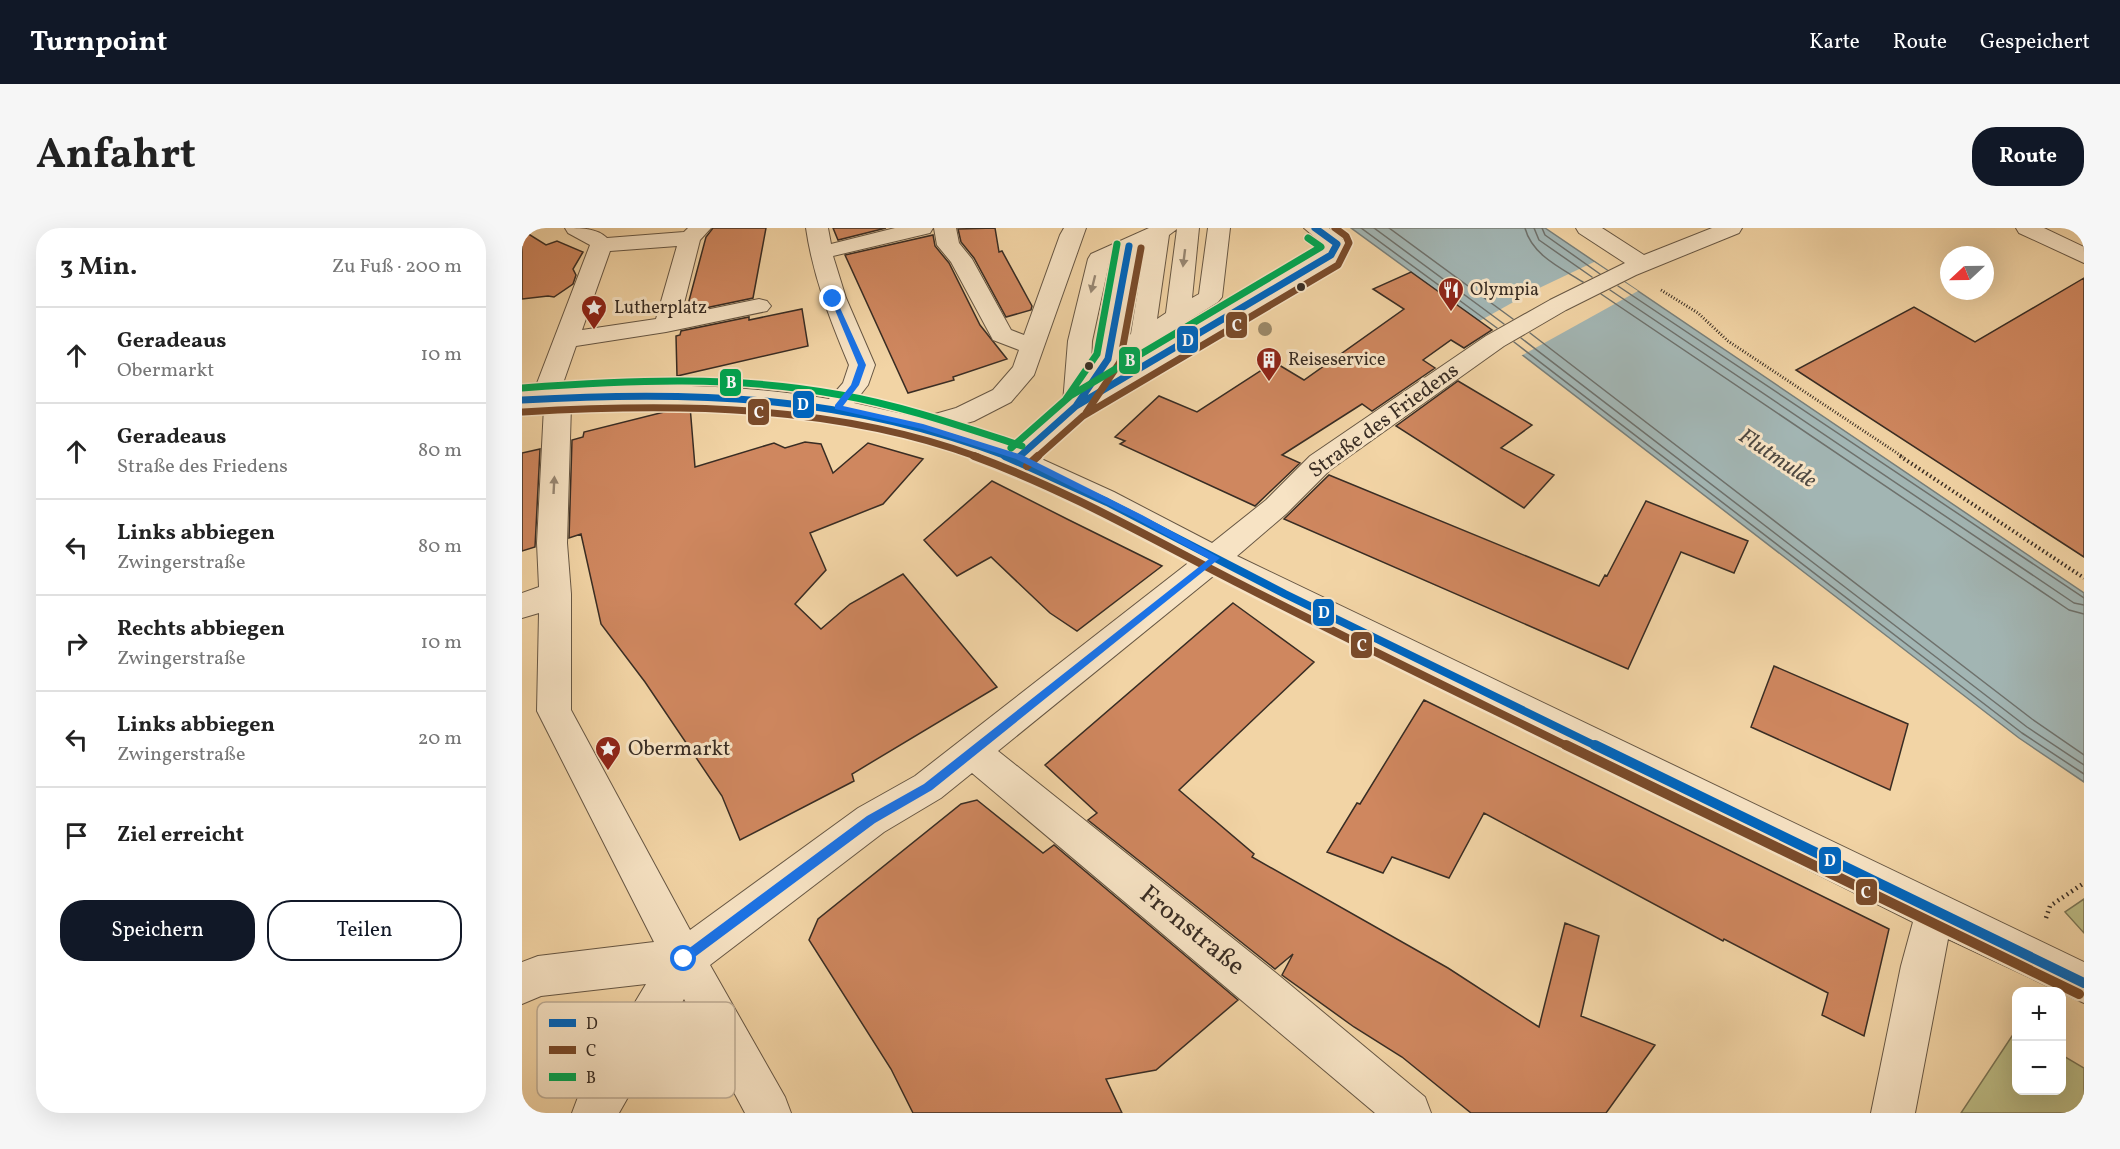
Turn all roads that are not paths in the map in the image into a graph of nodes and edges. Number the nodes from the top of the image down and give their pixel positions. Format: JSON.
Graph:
{"nodes":[{"id":1,"x":576,"y":228,"type":"edge"},
{"id":2,"x":817,"y":228,"type":"edge"},
{"id":3,"x":922,"y":228,"type":"edge"},
{"id":4,"x":945,"y":228,"type":"edge"},
{"id":5,"x":1075,"y":228,"type":"edge"},
{"id":6,"x":1188,"y":228,"type":"edge"},
{"id":7,"x":1219,"y":228,"type":"edge"},
{"id":8,"x":1315,"y":228,"type":"edge"},
{"id":9,"x":1587,"y":228,"type":"edge"},
{"id":10,"x":1731,"y":228,"type":"edge"},
{"id":11,"x":2027,"y":228,"type":"edge"},
{"id":12,"x":1162,"y":230,"type":"edge"},
{"id":13,"x":695,"y":233,"type":"edge"},
{"id":14,"x":601,"y":245,"type":"junction"},
{"id":15,"x":1129,"y":246,"type":"junction"},
{"id":16,"x":820,"y":253,"type":"junction"},
{"id":17,"x":2084,"y":256,"type":"edge"},
{"id":18,"x":1629,"y":270,"type":"junction"},
{"id":19,"x":759,"y":306,"type":"dead end"},
{"id":20,"x":1178,"y":315,"type":"junction"},
{"id":21,"x":666,"y":325,"type":"junction"},
{"id":22,"x":1143,"y":335,"type":"junction"},
{"id":23,"x":564,"y":340,"type":"junction"},
{"id":24,"x":1033,"y":347,"type":"junction"},
{"id":25,"x":1108,"y":359,"type":"junction"},
{"id":26,"x":542,"y":399,"type":"edge"},
{"id":27,"x":1076,"y":406,"type":"junction"},
{"id":28,"x":837,"y":407,"type":"junction"},
{"id":29,"x":923,"y":426,"type":"junction"},
{"id":30,"x":1019,"y":457,"type":"junction"},
{"id":31,"x":1215,"y":558,"type":"junction"},
{"id":32,"x":538,"y":600,"type":"edge"},
{"id":33,"x":972,"y":752,"type":"junction"},
{"id":34,"x":1935,"y":912,"type":"junction"},
{"id":35,"x":684,"y":959,"type":"junction"},
{"id":36,"x":530,"y":980,"type":"edge"},
{"id":37,"x":2084,"y":983,"type":"edge"},
{"id":38,"x":659,"y":1002,"type":"edge"},
{"id":39,"x":708,"y":1002,"type":"edge"},
{"id":40,"x":735,"y":1051,"type":"edge"},
{"id":41,"x":603,"y":1098,"type":"edge"},
{"id":42,"x":594,"y":1113,"type":"edge"},
{"id":43,"x":769,"y":1113,"type":"edge"},
{"id":44,"x":1409,"y":1113,"type":"edge"},
{"id":45,"x":1893,"y":1113,"type":"edge"}],
"edges":[{"from":1,"to":14,"type":"street"},
{"from":2,"to":16,"type":"street"},
{"from":3,"to":16,"type":"street"},
{"from":4,"to":24,"type":"street"},
{"from":5,"to":24,"type":"street"},
{"from":6,"to":20,"type":"street","one_way":true},
{"from":7,"to":20,"type":"street"},
{"from":8,"to":27,"type":"street"},
{"from":9,"to":18,"type":"street"},
{"from":10,"to":18,"type":"street","name":"Straße des Friedens"},
{"from":11,"to":17,"type":"street"},
{"from":12,"to":15,"type":"street"},
{"from":12,"to":22,"type":"street"},
{"from":13,"to":14,"type":"street"},
{"from":13,"to":21,"type":"street"},
{"from":14,"to":23,"type":"street"},
{"from":15,"to":25,"type":"street"},
{"from":15,"to":27,"type":"street","one_way":true},
{"from":16,"to":28,"type":"street"},
{"from":18,"to":31,"type":"street","name":"Straße des Friedens"},
{"from":19,"to":21,"type":"street"},
{"from":20,"to":22,"type":"street"},
{"from":21,"to":23,"type":"street"},
{"from":22,"to":25,"type":"street"},
{"from":23,"to":26,"type":"street"},
{"from":24,"to":29,"type":"street"},
{"from":25,"to":27,"type":"street"},
{"from":26,"to":28,"type":"street"},
{"from":32,"to":26,"type":"street","one_way":true},
{"from":27,"to":30,"type":"street"},
{"from":28,"to":29,"type":"street"},
{"from":29,"to":30,"type":"street"},
{"from":30,"to":31,"type":"street"},
{"from":31,"to":33,"type":"street","name":"Straße des Friedens"},
{"from":31,"to":34,"type":"street"},
{"from":32,"to":35,"type":"street"},
{"from":33,"to":35,"type":"street","name":"Straße des Friedens"},
{"from":33,"to":44,"type":"street","name":"Fronstraße"},
{"from":34,"to":37,"type":"street"},
{"from":34,"to":45,"type":"street"},
{"from":35,"to":36,"type":"street"},
{"from":35,"to":38,"type":"street"},
{"from":35,"to":39,"type":"street"},
{"from":40,"to":43,"type":"street"},
{"from":41,"to":42,"type":"street"}]}
